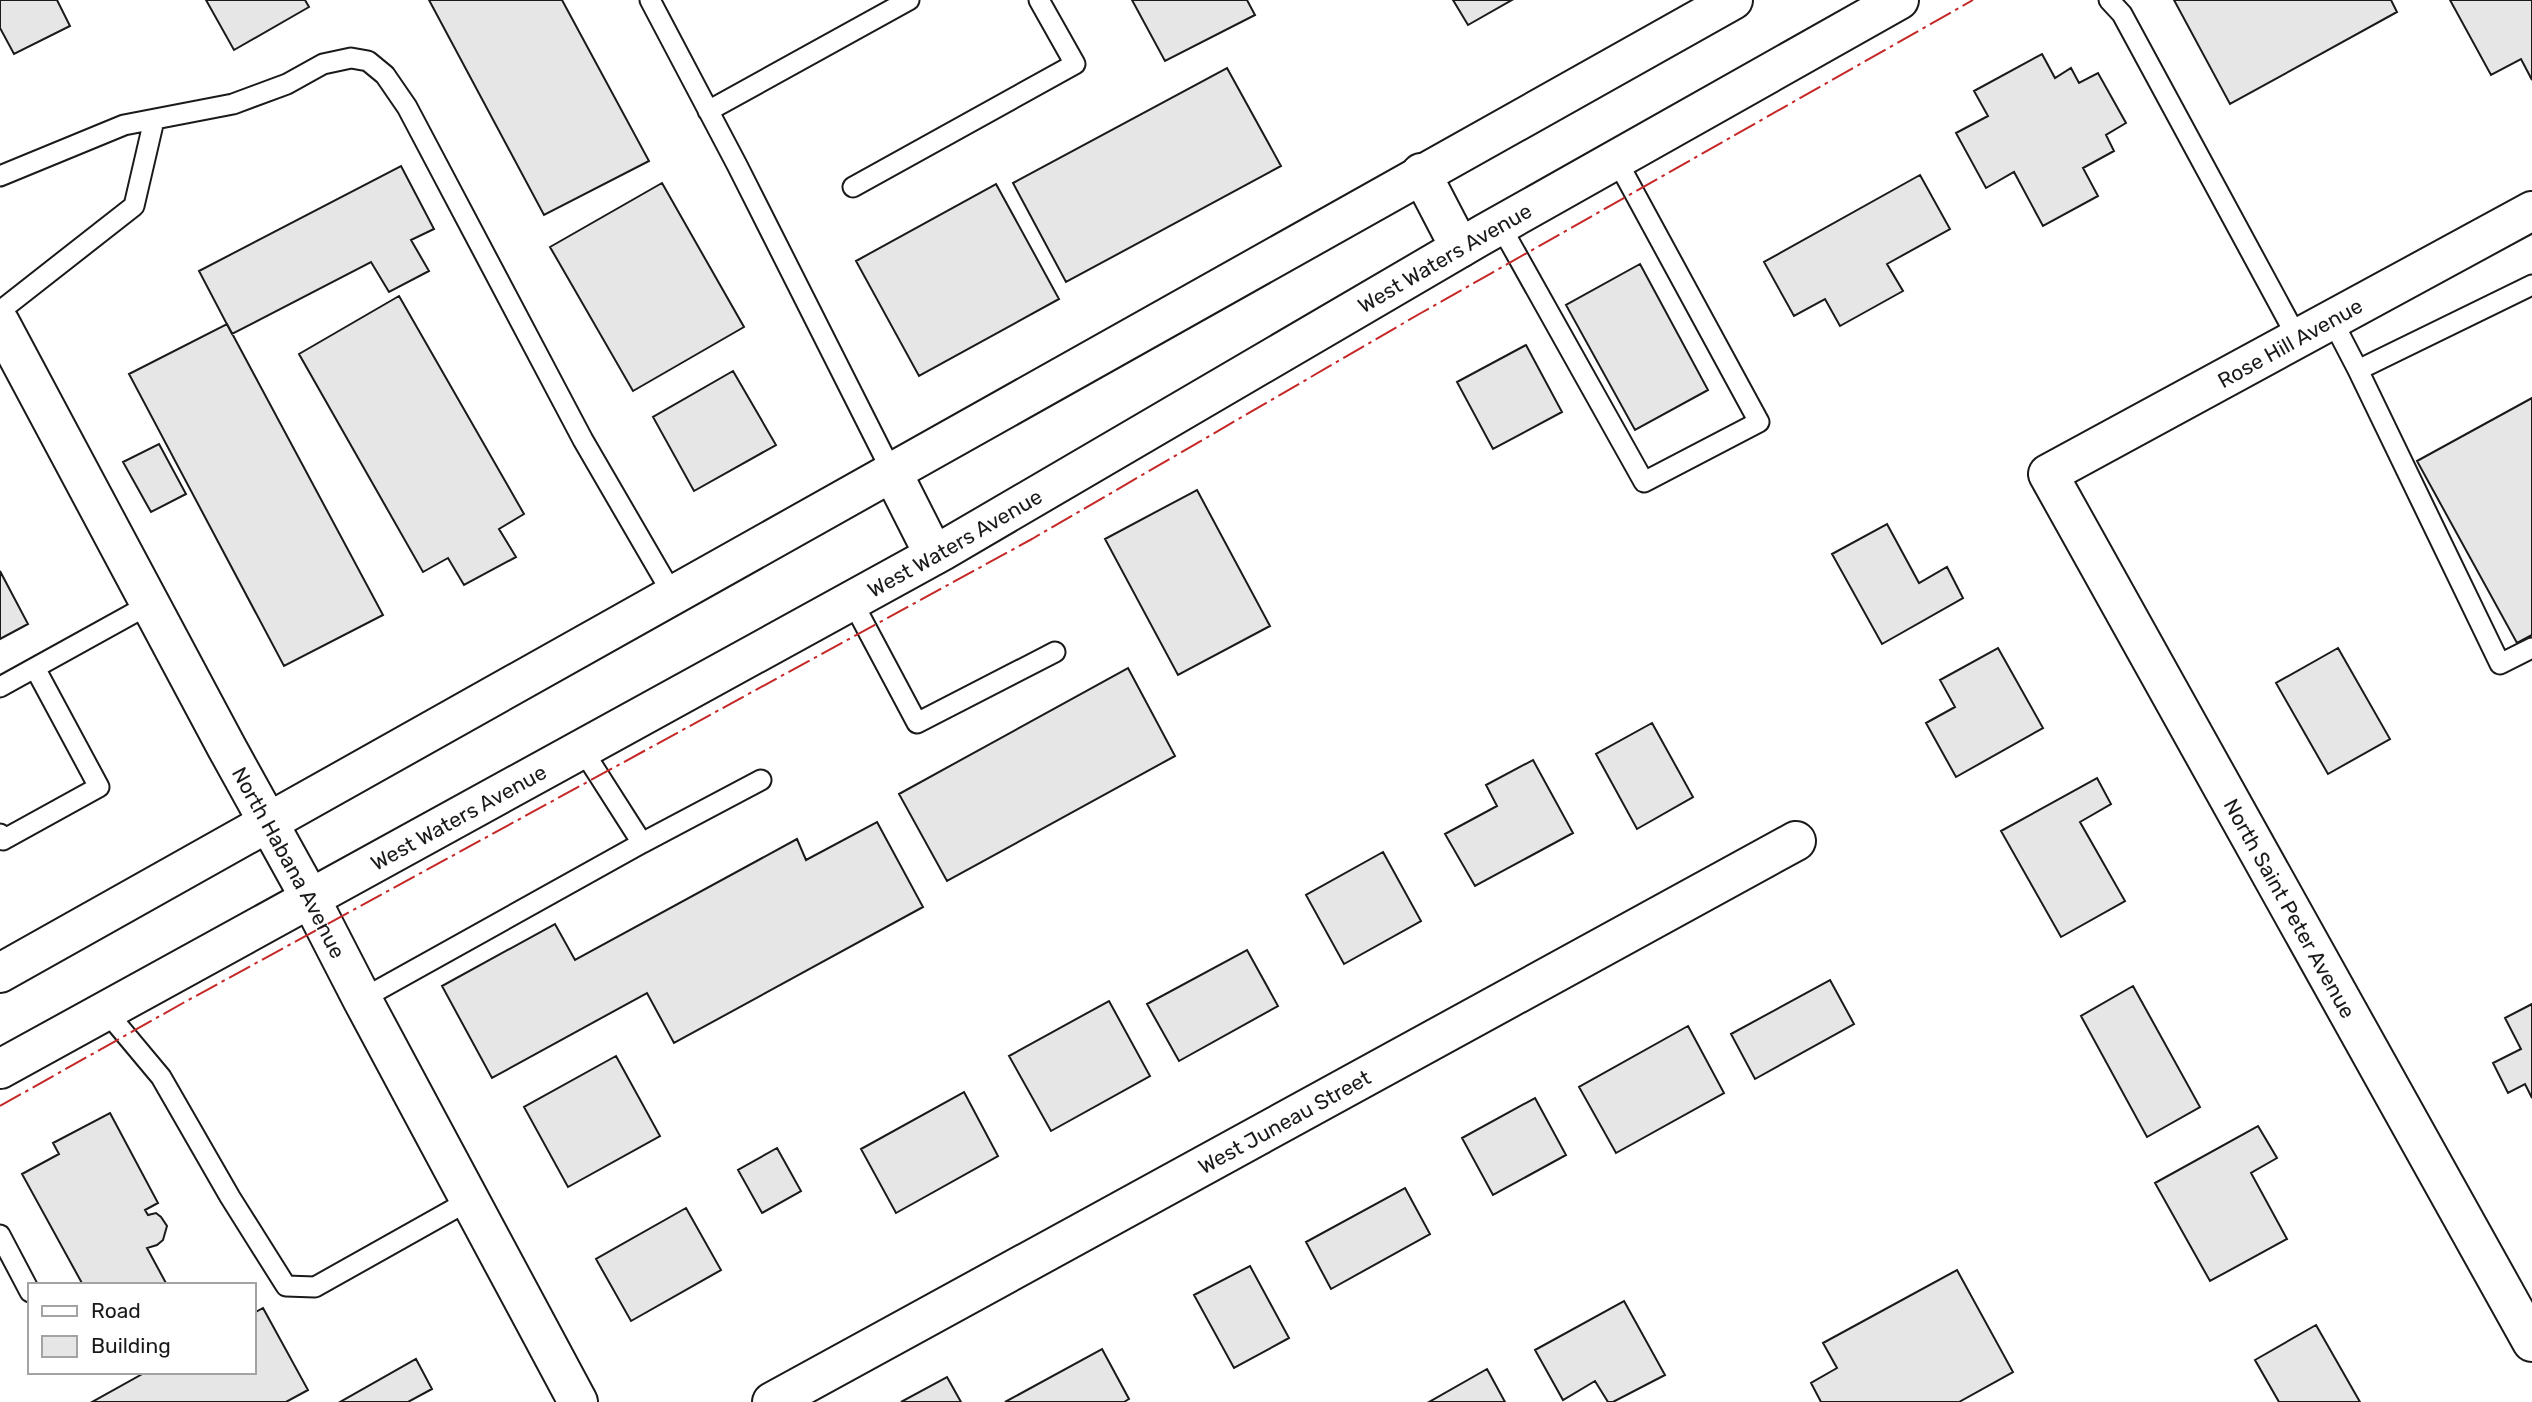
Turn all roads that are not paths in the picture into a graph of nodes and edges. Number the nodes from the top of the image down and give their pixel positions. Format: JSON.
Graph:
{"nodes":[{"id":1,"x":650,"y":0,"type":"edge"},
{"id":2,"x":909,"y":0,"type":"edge"},
{"id":3,"x":1039,"y":0,"type":"edge"},
{"id":4,"x":1733,"y":0,"type":"edge"},
{"id":5,"x":1899,"y":0,"type":"edge"},
{"id":6,"x":2109,"y":0,"type":"edge"},
{"id":7,"x":708,"y":111,"type":"junction"},
{"id":8,"x":154,"y":120,"type":"junction"},
{"id":9,"x":1616,"y":159,"type":"junction"},
{"id":10,"x":1421,"y":173,"type":"junction"},
{"id":11,"x":0,"y":176,"type":"edge"},
{"id":12,"x":853,"y":187,"type":"dead end"},
{"id":13,"x":2532,"y":211,"type":"edge"},
{"id":14,"x":1500,"y":225,"type":"junction"},
{"id":15,"x":1460,"y":248,"type":"junction"},
{"id":16,"x":2532,"y":285,"type":"edge"},
{"id":17,"x":0,"y":311,"type":"edge"},
{"id":18,"x":2332,"y":320,"type":"junction"},
{"id":19,"x":0,"y":323,"type":"edge"},
{"id":20,"x":2298,"y":339,"type":"junction"},
{"id":21,"x":2358,"y":370,"type":"junction"},
{"id":22,"x":892,"y":472,"type":"junction"},
{"id":23,"x":2048,"y":474,"type":"joint"},
{"id":24,"x":934,"y":555,"type":"junction"},
{"id":25,"x":673,"y":595,"type":"junction"},
{"id":26,"x":852,"y":601,"type":"junction"},
{"id":27,"x":150,"y":604,"type":"junction"},
{"id":28,"x":2532,"y":648,"type":"edge"},
{"id":29,"x":1055,"y":652,"type":"dead end"},
{"id":30,"x":35,"y":668,"type":"junction"},
{"id":31,"x":0,"y":687,"type":"edge"},
{"id":32,"x":582,"y":749,"type":"junction"},
{"id":33,"x":761,"y":780,"type":"dead end"},
{"id":34,"x":268,"y":823,"type":"junction"},
{"id":35,"x":0,"y":834,"type":"edge"},
{"id":36,"x":1797,"y":841,"type":"dead end"},
{"id":37,"x":642,"y":843,"type":"junction"},
{"id":38,"x":310,"y":898,"type":"junction"},
{"id":39,"x":0,"y":973,"type":"edge"},
{"id":40,"x":362,"y":999,"type":"junction"},
{"id":41,"x":105,"y":1010,"type":"junction"},
{"id":42,"x":0,"y":1069,"type":"edge"},
{"id":43,"x":470,"y":1200,"type":"junction"},
{"id":44,"x":0,"y":1235,"type":"edge"},
{"id":45,"x":28,"y":1288,"type":"edge"},
{"id":46,"x":2532,"y":1342,"type":"edge"},
{"id":47,"x":578,"y":1402,"type":"edge"},
{"id":48,"x":772,"y":1402,"type":"edge"}],
"edges":[{"from":1,"to":7,"type":"lane"},
{"from":2,"to":7,"type":"lane"},
{"from":3,"to":12,"type":"lane"},
{"from":4,"to":10,"type":"main road"},
{"from":5,"to":9,"type":"main road","name":"West Waters Avenue"},
{"from":6,"to":20,"type":"lane"},
{"from":7,"to":22,"type":"lane"},
{"from":8,"to":11,"type":"lane"},
{"from":8,"to":17,"type":"lane"},
{"from":8,"to":25,"type":"lane"},
{"from":9,"to":14,"type":"main road","name":"West Waters Avenue"},
{"from":9,"to":14,"type":"lane"},
{"from":10,"to":15,"type":"main road"},
{"from":10,"to":22,"type":"main road"},
{"from":13,"to":18,"type":"main road","name":"Rose Hill Avenue"},
{"from":14,"to":15,"type":"main road","name":"West Waters Avenue"},
{"from":15,"to":24,"type":"main road","name":"West Waters Avenue"},
{"from":16,"to":21,"type":"lane"},
{"from":18,"to":20,"type":"main road","name":"Rose Hill Avenue"},
{"from":18,"to":21,"type":"lane"},
{"from":19,"to":27,"type":"main road","name":"North Habana Avenue"},
{"from":20,"to":23,"type":"main road","name":"Rose Hill Avenue"},
{"from":21,"to":28,"type":"lane"},
{"from":22,"to":24,"type":"main road"},
{"from":22,"to":25,"type":"main road"},
{"from":23,"to":46,"type":"main road","name":"North Saint Peter Avenue"},
{"from":24,"to":26,"type":"main road","name":"West Waters Avenue"},
{"from":25,"to":34,"type":"main road"},
{"from":26,"to":29,"type":"lane"},
{"from":26,"to":32,"type":"main road","name":"West Waters Avenue"},
{"from":27,"to":30,"type":"lane"},
{"from":27,"to":34,"type":"main road","name":"North Habana Avenue"},
{"from":30,"to":31,"type":"lane"},
{"from":30,"to":35,"type":"lane"},
{"from":32,"to":37,"type":"lane"},
{"from":32,"to":38,"type":"main road","name":"West Waters Avenue"},
{"from":33,"to":37,"type":"lane"},
{"from":34,"to":38,"type":"main road","name":"North Habana Avenue"},
{"from":34,"to":39,"type":"main road"},
{"from":36,"to":48,"type":"main road","name":"West Juneau Street"},
{"from":37,"to":40,"type":"lane"},
{"from":38,"to":40,"type":"main road","name":"North Habana Avenue"},
{"from":38,"to":41,"type":"main road","name":"West Waters Avenue"},
{"from":40,"to":43,"type":"main road","name":"North Habana Avenue"},
{"from":41,"to":42,"type":"main road","name":"West Waters Avenue"},
{"from":41,"to":43,"type":"lane"},
{"from":43,"to":47,"type":"main road","name":"North Habana Avenue"},
{"from":44,"to":45,"type":"lane"}]}
